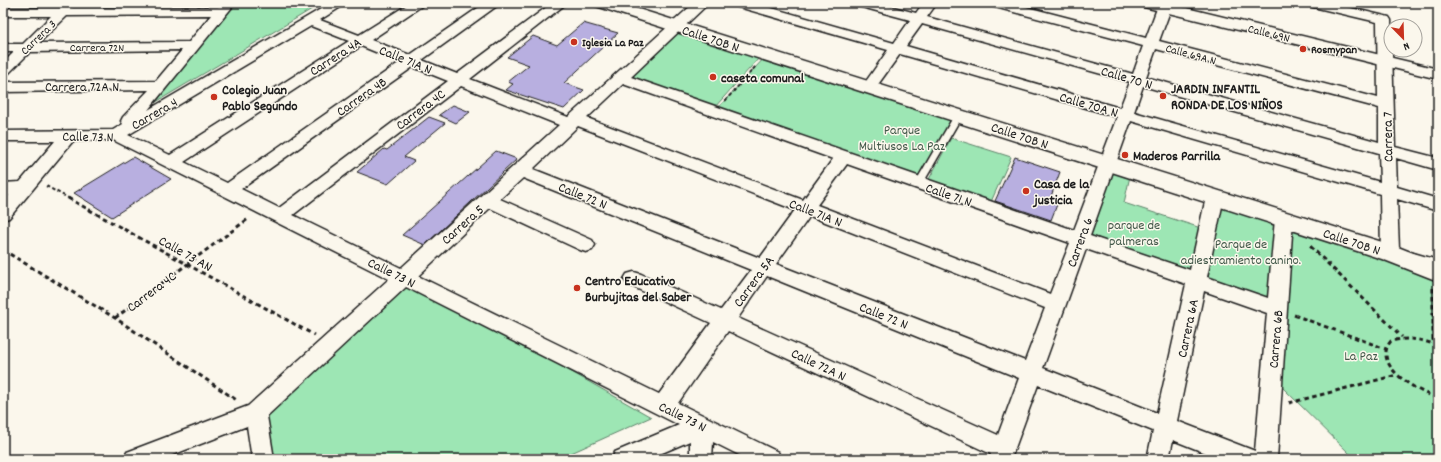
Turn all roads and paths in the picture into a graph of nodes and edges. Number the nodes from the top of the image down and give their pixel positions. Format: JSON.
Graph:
{"nodes":[{"id":1,"x":340,"y":3,"type":"edge"},
{"id":2,"x":419,"y":3,"type":"edge"},
{"id":3,"x":494,"y":3,"type":"edge"},
{"id":4,"x":560,"y":3,"type":"edge"},
{"id":5,"x":702,"y":3,"type":"edge"},
{"id":6,"x":740,"y":3,"type":"edge"},
{"id":7,"x":863,"y":3,"type":"edge"},
{"id":8,"x":930,"y":3,"type":"edge"},
{"id":9,"x":996,"y":3,"type":"edge"},
{"id":10,"x":1146,"y":3,"type":"edge"},
{"id":11,"x":1314,"y":3,"type":"edge"},
{"id":12,"x":612,"y":4,"type":"edge"},
{"id":13,"x":1165,"y":5,"type":"edge"},
{"id":14,"x":225,"y":7,"type":"edge"},
{"id":15,"x":68,"y":8,"type":"edge"},
{"id":16,"x":1352,"y":8,"type":"edge"},
{"id":17,"x":3,"y":12,"type":"edge"},
{"id":18,"x":919,"y":19,"type":"junction"},
{"id":19,"x":310,"y":21,"type":"junction"},
{"id":20,"x":676,"y":26,"type":"junction"},
{"id":21,"x":360,"y":41,"type":"junction"},
{"id":22,"x":1151,"y":44,"type":"junction"},
{"id":23,"x":191,"y":46,"type":"junction"},
{"id":24,"x":27,"y":47,"type":"junction"},
{"id":25,"x":3,"y":48,"type":"edge"},
{"id":26,"x":897,"y":48,"type":"junction"},
{"id":27,"x":767,"y":55,"type":"junction"},
{"id":28,"x":411,"y":61,"type":"junction"},
{"id":29,"x":1385,"y":61,"type":"junction"},
{"id":30,"x":3,"y":71,"type":"edge"},
{"id":31,"x":1438,"y":74,"type":"edge"},
{"id":32,"x":620,"y":78,"type":"junction"},
{"id":33,"x":458,"y":80,"type":"junction"},
{"id":34,"x":1138,"y":80,"type":"junction"},
{"id":35,"x":161,"y":85,"type":"junction"},
{"id":36,"x":3,"y":87,"type":"edge"},
{"id":37,"x":869,"y":88,"type":"junction"},
{"id":38,"x":1386,"y":105,"type":"junction"},
{"id":39,"x":715,"y":111,"type":"junction"},
{"id":40,"x":1125,"y":114,"type":"junction"},
{"id":41,"x":958,"y":116,"type":"junction"},
{"id":42,"x":573,"y":122,"type":"junction"},
{"id":43,"x":116,"y":134,"type":"junction"},
{"id":44,"x":69,"y":135,"type":"junction"},
{"id":45,"x":3,"y":136,"type":"edge"},
{"id":46,"x":1387,"y":150,"type":"junction"},
{"id":47,"x":844,"y":157,"type":"junction"},
{"id":48,"x":171,"y":162,"type":"junction"},
{"id":49,"x":1108,"y":163,"type":"junction"},
{"id":50,"x":1438,"y":164,"type":"edge"},
{"id":51,"x":520,"y":170,"type":"junction"},
{"id":52,"x":28,"y":183,"type":"junction"},
{"id":53,"x":919,"y":183,"type":"junction"},
{"id":54,"x":3,"y":189,"type":"edge"},
{"id":55,"x":228,"y":190,"type":"junction"},
{"id":56,"x":1388,"y":191,"type":"junction"},
{"id":57,"x":1215,"y":197,"type":"junction"},
{"id":58,"x":488,"y":200,"type":"junction"},
{"id":59,"x":1438,"y":205,"type":"edge"},
{"id":60,"x":806,"y":208,"type":"junction"},
{"id":61,"x":272,"y":212,"type":"junction"},
{"id":62,"x":3,"y":214,"type":"edge"},
{"id":63,"x":1284,"y":219,"type":"junction"},
{"id":64,"x":1080,"y":239,"type":"junction"},
{"id":65,"x":1306,"y":242,"type":"dead end"},
{"id":66,"x":586,"y":245,"type":"dead end"},
{"id":67,"x":3,"y":250,"type":"edge"},
{"id":68,"x":1390,"y":253,"type":"junction"},
{"id":69,"x":187,"y":265,"type":"junction"},
{"id":70,"x":764,"y":267,"type":"junction"},
{"id":71,"x":1436,"y":270,"type":"edge"},
{"id":72,"x":404,"y":277,"type":"junction"},
{"id":73,"x":634,"y":280,"type":"dead end"},
{"id":74,"x":1197,"y":280,"type":"junction"},
{"id":75,"x":1056,"y":304,"type":"junction"},
{"id":76,"x":1278,"y":309,"type":"junction"},
{"id":77,"x":115,"y":318,"type":"junction"},
{"id":78,"x":724,"y":321,"type":"junction"},
{"id":79,"x":1402,"y":337,"type":"junction"},
{"id":80,"x":1433,"y":343,"type":"junction"},
{"id":81,"x":330,"y":344,"type":"junction"},
{"id":82,"x":1438,"y":346,"type":"edge"},
{"id":83,"x":1386,"y":349,"type":"junction"},
{"id":84,"x":1031,"y":373,"type":"junction"},
{"id":85,"x":1397,"y":375,"type":"junction"},
{"id":86,"x":1436,"y":398,"type":"edge"},
{"id":87,"x":663,"y":406,"type":"junction"},
{"id":88,"x":1270,"y":407,"type":"junction"},
{"id":89,"x":256,"y":413,"type":"junction"},
{"id":90,"x":1438,"y":421,"type":"edge"},
{"id":91,"x":702,"y":425,"type":"junction"},
{"id":92,"x":1166,"y":426,"type":"junction"},
{"id":93,"x":1002,"y":454,"type":"edge"},
{"id":94,"x":135,"y":459,"type":"edge"},
{"id":95,"x":262,"y":459,"type":"edge"},
{"id":96,"x":623,"y":459,"type":"edge"},
{"id":97,"x":701,"y":459,"type":"edge"},
{"id":98,"x":770,"y":459,"type":"edge"},
{"id":99,"x":1158,"y":459,"type":"edge"},
{"id":100,"x":1248,"y":459,"type":"edge"},
{"id":101,"x":1266,"y":459,"type":"edge"}],
"edges":[{"from":1,"to":19,"type":"street","name":"Carrera 4"},
{"from":2,"to":21,"type":"street","name":"Carrera 4A"},
{"from":3,"to":28,"type":"street","name":"Carrera 4B"},
{"from":4,"to":33,"type":"street","name":"Carrera 4C"},
{"from":5,"to":20,"type":"street","name":"Carrera 5"},
{"from":6,"to":26,"type":"street","name":"Calle 70A N"},
{"from":7,"to":18,"type":"street","name":"Calle 70 N"},
{"from":8,"to":18,"type":"street"},
{"from":9,"to":22,"type":"street","name":"Calle 69A N"},
{"from":10,"to":13,"type":"street","name":"Calle 69N"},
{"from":11,"to":16,"type":"street"},
{"from":12,"to":20,"type":"street","name":"Calle 70B N"},
{"from":13,"to":22,"type":"street","name":"Carrera 6"},
{"from":13,"to":29,"type":"street","name":"Calle 69N"},
{"from":14,"to":15,"type":"street"},
{"from":14,"to":23,"type":"street","name":"Carrera 4"},
{"from":15,"to":17,"type":"street"},
{"from":15,"to":24,"type":"street","name":"Carrera 3"},
{"from":16,"to":29,"type":"street","name":"Carrera 7"},
{"from":18,"to":26,"type":"street"},
{"from":18,"to":34,"type":"street","name":"Calle 70 N"},
{"from":19,"to":21,"type":"street","name":"Calle 71A N"},
{"from":19,"to":43,"type":"street","name":"Carrera 4"},
{"from":20,"to":27,"type":"street","name":"Calle 70B N"},
{"from":20,"to":32,"type":"street","name":"Carrera 5"},
{"from":21,"to":28,"type":"street","name":"Calle 71A N"},
{"from":21,"to":48,"type":"street","name":"Carrera 4A"},
{"from":22,"to":34,"type":"street","name":"Carrera 6"},
{"from":22,"to":38,"type":"street","name":"Calle 69A N"},
{"from":23,"to":24,"type":"street","name":"Carrera 72N"},
{"from":23,"to":35,"type":"street","name":"Carrera 4"},
{"from":24,"to":25,"type":"street","name":"Carrera 72N"},
{"from":24,"to":30,"type":"street","name":"Carrera 3"},
{"from":26,"to":37,"type":"street"},
{"from":26,"to":40,"type":"street","name":"Calle 70A N"},
{"from":27,"to":37,"type":"street","name":"Calle 70B N"},
{"from":27,"to":39,"type":"path"},
{"from":28,"to":33,"type":"street","name":"Calle 71A N"},
{"from":28,"to":55,"type":"street","name":"Carrera 4B"},
{"from":29,"to":31,"type":"street","name":"Calle 69N"},
{"from":29,"to":38,"type":"street","name":"Carrera 7"},
{"from":32,"to":39,"type":"street","name":"Calle 71 N"},
{"from":32,"to":42,"type":"street","name":"Carrera 5"},
{"from":33,"to":42,"type":"street","name":"Calle 71A N"},
{"from":33,"to":61,"type":"street","name":"Carrera 4C"},
{"from":34,"to":40,"type":"street","name":"Carrera 6"},
{"from":34,"to":46,"type":"street","name":"Calle 70 N"},
{"from":35,"to":36,"type":"street","name":"Carrera 72A N"},
{"from":35,"to":43,"type":"street","name":"Carrera 4"},
{"from":37,"to":41,"type":"street","name":"Calle 70B N"},
{"from":38,"to":46,"type":"street","name":"Carrera 7"},
{"from":39,"to":47,"type":"street","name":"Calle 71 N"},
{"from":40,"to":49,"type":"street","name":"Carrera 6"},
{"from":40,"to":56,"type":"street","name":"Calle 70A N"},
{"from":41,"to":49,"type":"street","name":"Calle 70B N"},
{"from":41,"to":53,"type":"lane"},
{"from":42,"to":51,"type":"street","name":"Carrera 5"},
{"from":42,"to":60,"type":"street","name":"Calle 71A N"},
{"from":43,"to":44,"type":"street","name":"Calle 73 N"},
{"from":43,"to":48,"type":"street","name":"Calle 73 N"},
{"from":44,"to":45,"type":"street","name":"Calle 73 N"},
{"from":44,"to":52,"type":"street"},
{"from":46,"to":50,"type":"street","name":"Calle 70 N"},
{"from":46,"to":56,"type":"street","name":"Carrera 7"},
{"from":47,"to":53,"type":"street","name":"Calle 71 N"},
{"from":47,"to":60,"type":"street","name":"Carrera 5A"},
{"from":48,"to":55,"type":"street","name":"Calle 73 N"},
{"from":49,"to":57,"type":"street","name":"Calle 70B N"},
{"from":49,"to":64,"type":"street","name":"Carrera 6"},
{"from":51,"to":58,"type":"street","name":"Carrera 5"},
{"from":51,"to":70,"type":"street","name":"Calle 72 N"},
{"from":52,"to":54,"type":"street"},
{"from":52,"to":62,"type":"street"},
{"from":52,"to":69,"type":"path","name":"Calle 73 AN"},
{"from":53,"to":64,"type":"street","name":"Calle 71 N"},
{"from":55,"to":61,"type":"street","name":"Calle 73 N"},
{"from":56,"to":59,"type":"street","name":"Calle 70A N"},
{"from":56,"to":68,"type":"street","name":"Carrera 7"},
{"from":57,"to":63,"type":"street","name":"Calle 70B N"},
{"from":57,"to":74,"type":"street","name":"Carrera 6A"},
{"from":58,"to":66,"type":"street"},
{"from":58,"to":72,"type":"street","name":"Carrera 5"},
{"from":60,"to":70,"type":"street","name":"Carrera 5A"},
{"from":60,"to":75,"type":"street","name":"Calle 71A N"},
{"from":61,"to":69,"type":"path","name":"Carrera 4C"},
{"from":61,"to":72,"type":"street","name":"Calle 73 N"},
{"from":63,"to":68,"type":"street","name":"Calle 70B N"},
{"from":63,"to":76,"type":"street","name":"Carrera 6B"},
{"from":64,"to":74,"type":"street","name":"Calle 71 N"},
{"from":64,"to":75,"type":"street","name":"Carrera 6"},
{"from":65,"to":79,"type":"path"},
{"from":67,"to":77,"type":"path"},
{"from":68,"to":71,"type":"street","name":"Calle 70B N"},
{"from":69,"to":77,"type":"path","name":"Carrera 4C"},
{"from":69,"to":81,"type":"path","name":"Calle 73 AN"},
{"from":70,"to":78,"type":"street","name":"Carrera 5A"},
{"from":70,"to":84,"type":"street","name":"Calle 72 N"},
{"from":71,"to":80,"type":"path"},
{"from":72,"to":81,"type":"street","name":"Carrera 5"},
{"from":72,"to":87,"type":"street","name":"Calle 73 N"},
{"from":73,"to":78,"type":"street","name":"Calle 72A N"},
{"from":74,"to":76,"type":"street","name":"Calle 71 N"},
{"from":74,"to":92,"type":"street","name":"Carrera 6A"},
{"from":75,"to":84,"type":"street","name":"Carrera 6"},
{"from":76,"to":83,"type":"path"},
{"from":76,"to":88,"type":"street","name":"Carrera 6B"},
{"from":77,"to":89,"type":"path"},
{"from":78,"to":87,"type":"street","name":"Carrera 5A"},
{"from":78,"to":93,"type":"street","name":"Calle 72A N"},
{"from":79,"to":80,"type":"path"},
{"from":79,"to":83,"type":"path"},
{"from":80,"to":82,"type":"path"},
{"from":81,"to":89,"type":"street","name":"Carrera 5"},
{"from":83,"to":85,"type":"path"},
{"from":84,"to":92,"type":"street","name":"Calle 72 N"},
{"from":84,"to":93,"type":"street","name":"Carrera 6"},
{"from":85,"to":86,"type":"path"},
{"from":85,"to":88,"type":"path"},
{"from":86,"to":90,"type":"path"},
{"from":87,"to":91,"type":"street","name":"Calle 73 N"},
{"from":88,"to":101,"type":"street","name":"Carrera 6B"},
{"from":89,"to":94,"type":"street"},
{"from":89,"to":95,"type":"street"},
{"from":91,"to":96,"type":"street"},
{"from":91,"to":97,"type":"street"},
{"from":91,"to":98,"type":"street","name":"Calle 73 N"},
{"from":92,"to":99,"type":"street","name":"Carrera 6A"},
{"from":92,"to":100,"type":"street","name":"Calle 72 N"}]}
